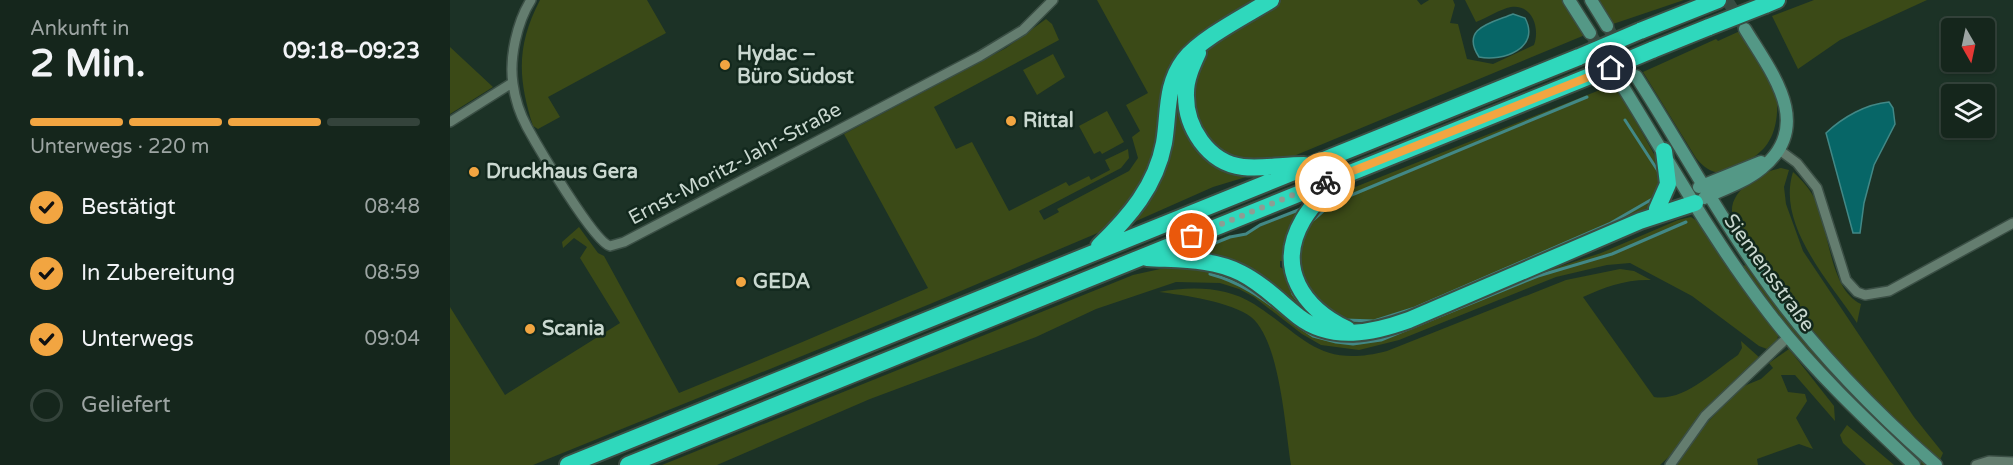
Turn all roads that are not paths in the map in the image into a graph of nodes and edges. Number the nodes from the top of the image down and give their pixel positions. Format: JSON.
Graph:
{"nodes":[{"id":1,"x":1053,"y":0,"type":"edge"},
{"id":2,"x":1271,"y":0,"type":"edge"},
{"id":3,"x":1569,"y":0,"type":"edge"},
{"id":4,"x":1591,"y":0,"type":"edge"},
{"id":5,"x":1718,"y":0,"type":"edge"},
{"id":6,"x":527,"y":1,"type":"edge"},
{"id":7,"x":1771,"y":2,"type":"edge"},
{"id":8,"x":1607,"y":26,"type":"tunnel mouth"},
{"id":9,"x":1745,"y":29,"type":"tunnel mouth"},
{"id":10,"x":1590,"y":33,"type":"tunnel mouth"},
{"id":11,"x":1201,"y":46,"type":"junction"},
{"id":12,"x":1636,"y":75,"type":"tunnel mouth"},
{"id":13,"x":1620,"y":82,"type":"tunnel mouth"},
{"id":14,"x":512,"y":83,"type":"junction"},
{"id":15,"x":450,"y":122,"type":"edge"},
{"id":16,"x":1778,"y":148,"type":"junction"},
{"id":17,"x":1664,"y":151,"type":"junction"},
{"id":18,"x":1314,"y":165,"type":"junction"},
{"id":19,"x":1337,"y":177,"type":"junction"},
{"id":20,"x":1700,"y":194,"type":"junction"},
{"id":21,"x":1658,"y":209,"type":"junction"},
{"id":22,"x":1640,"y":221,"type":"junction"},
{"id":23,"x":2013,"y":223,"type":"edge"},
{"id":24,"x":1091,"y":253,"type":"junction"},
{"id":25,"x":1140,"y":258,"type":"junction"},
{"id":26,"x":1354,"y":333,"type":"junction"},
{"id":27,"x":1789,"y":336,"type":"junction"},
{"id":28,"x":2013,"y":462,"type":"edge"},
{"id":29,"x":568,"y":465,"type":"edge"},
{"id":30,"x":628,"y":465,"type":"edge"},
{"id":31,"x":1670,"y":465,"type":"edge"},
{"id":32,"x":1914,"y":465,"type":"edge"},
{"id":33,"x":1936,"y":465,"type":"edge"},
{"id":34,"x":1976,"y":465,"type":"edge"}],
"edges":[{"from":1,"to":14,"type":"street","name":"Ernst-Moritz-Jahr-Straße"},
{"from":2,"to":11,"type":"highway"},
{"from":3,"to":10,"type":"main road"},
{"from":4,"to":8,"type":"main road"},
{"from":5,"to":18,"type":"highway","bridge":true},
{"from":6,"to":14,"type":"street"},
{"from":7,"to":19,"type":"highway","bridge":true},
{"from":9,"to":16,"type":"main road","name":"Siemensstraße"},
{"from":11,"to":18,"type":"highway"},
{"from":11,"to":24,"type":"highway"},
{"from":12,"to":20,"type":"main road","name":"Siemensstraße"},
{"from":13,"to":17,"type":"main road","name":"Siemensstraße"},
{"from":14,"to":15,"type":"street"},
{"from":16,"to":20,"type":"main road","name":"Siemensstraße"},
{"from":16,"to":23,"type":"street"},
{"from":17,"to":20,"type":"main road","name":"Siemensstraße"},
{"from":17,"to":21,"type":"highway"},
{"from":18,"to":24,"type":"highway"},
{"from":19,"to":25,"type":"highway"},
{"from":19,"to":26,"type":"highway"},
{"from":20,"to":21,"type":"highway"},
{"from":20,"to":22,"type":"highway"},
{"from":20,"to":27,"type":"main road","name":"Siemensstraße"},
{"from":20,"to":33,"type":"main road","name":"Siemensstraße"},
{"from":21,"to":22,"type":"highway"},
{"from":22,"to":26,"type":"highway"},
{"from":24,"to":29,"type":"highway"},
{"from":25,"to":26,"type":"highway"},
{"from":25,"to":30,"type":"highway"},
{"from":27,"to":31,"type":"street"},
{"from":27,"to":32,"type":"main road","name":"Siemensstraße"},
{"from":28,"to":34,"type":"street"}]}
